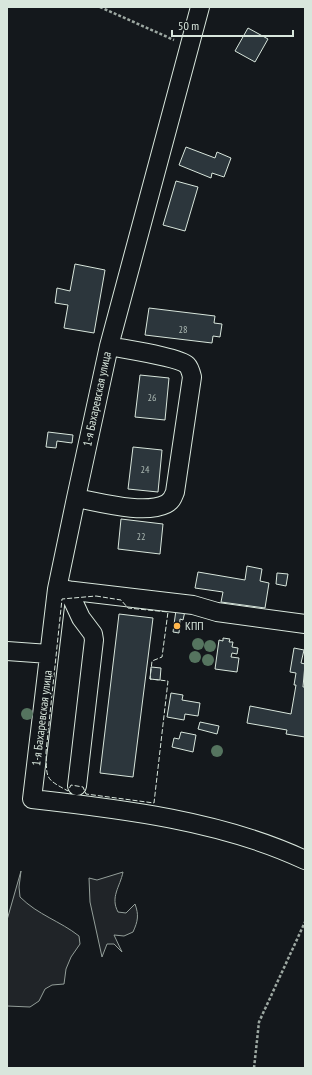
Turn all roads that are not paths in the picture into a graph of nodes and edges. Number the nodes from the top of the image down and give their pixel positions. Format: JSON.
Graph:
{"nodes":[{"id":1,"x":200,"y":7,"type":"edge"},
{"id":2,"x":109,"y":346,"type":"junction"},
{"id":3,"x":76,"y":498,"type":"junction"},
{"id":4,"x":63,"y":589,"type":"junction"},
{"id":5,"x":305,"y":624,"type":"edge"},
{"id":6,"x":7,"y":651,"type":"edge"},
{"id":7,"x":50,"y":654,"type":"junction"},
{"id":8,"x":77,"y":786,"type":"dead end"},
{"id":9,"x":305,"y":860,"type":"edge"}],
"edges":[{"from":1,"to":2,"type":"street","name":"1-я Бахаревская улица"},
{"from":2,"to":3,"type":"street","name":"1-я Бахаревская улица"},
{"from":2,"to":3,"type":"street"},
{"from":3,"to":4,"type":"street","name":"1-я Бахаревская улица"},
{"from":4,"to":5,"type":"street"},
{"from":4,"to":7,"type":"street","name":"1-я Бахаревская улица"},
{"from":4,"to":8,"type":"street"},
{"from":6,"to":7,"type":"street"},
{"from":7,"to":9,"type":"street","name":"1-я Бахаревская улица"}]}
